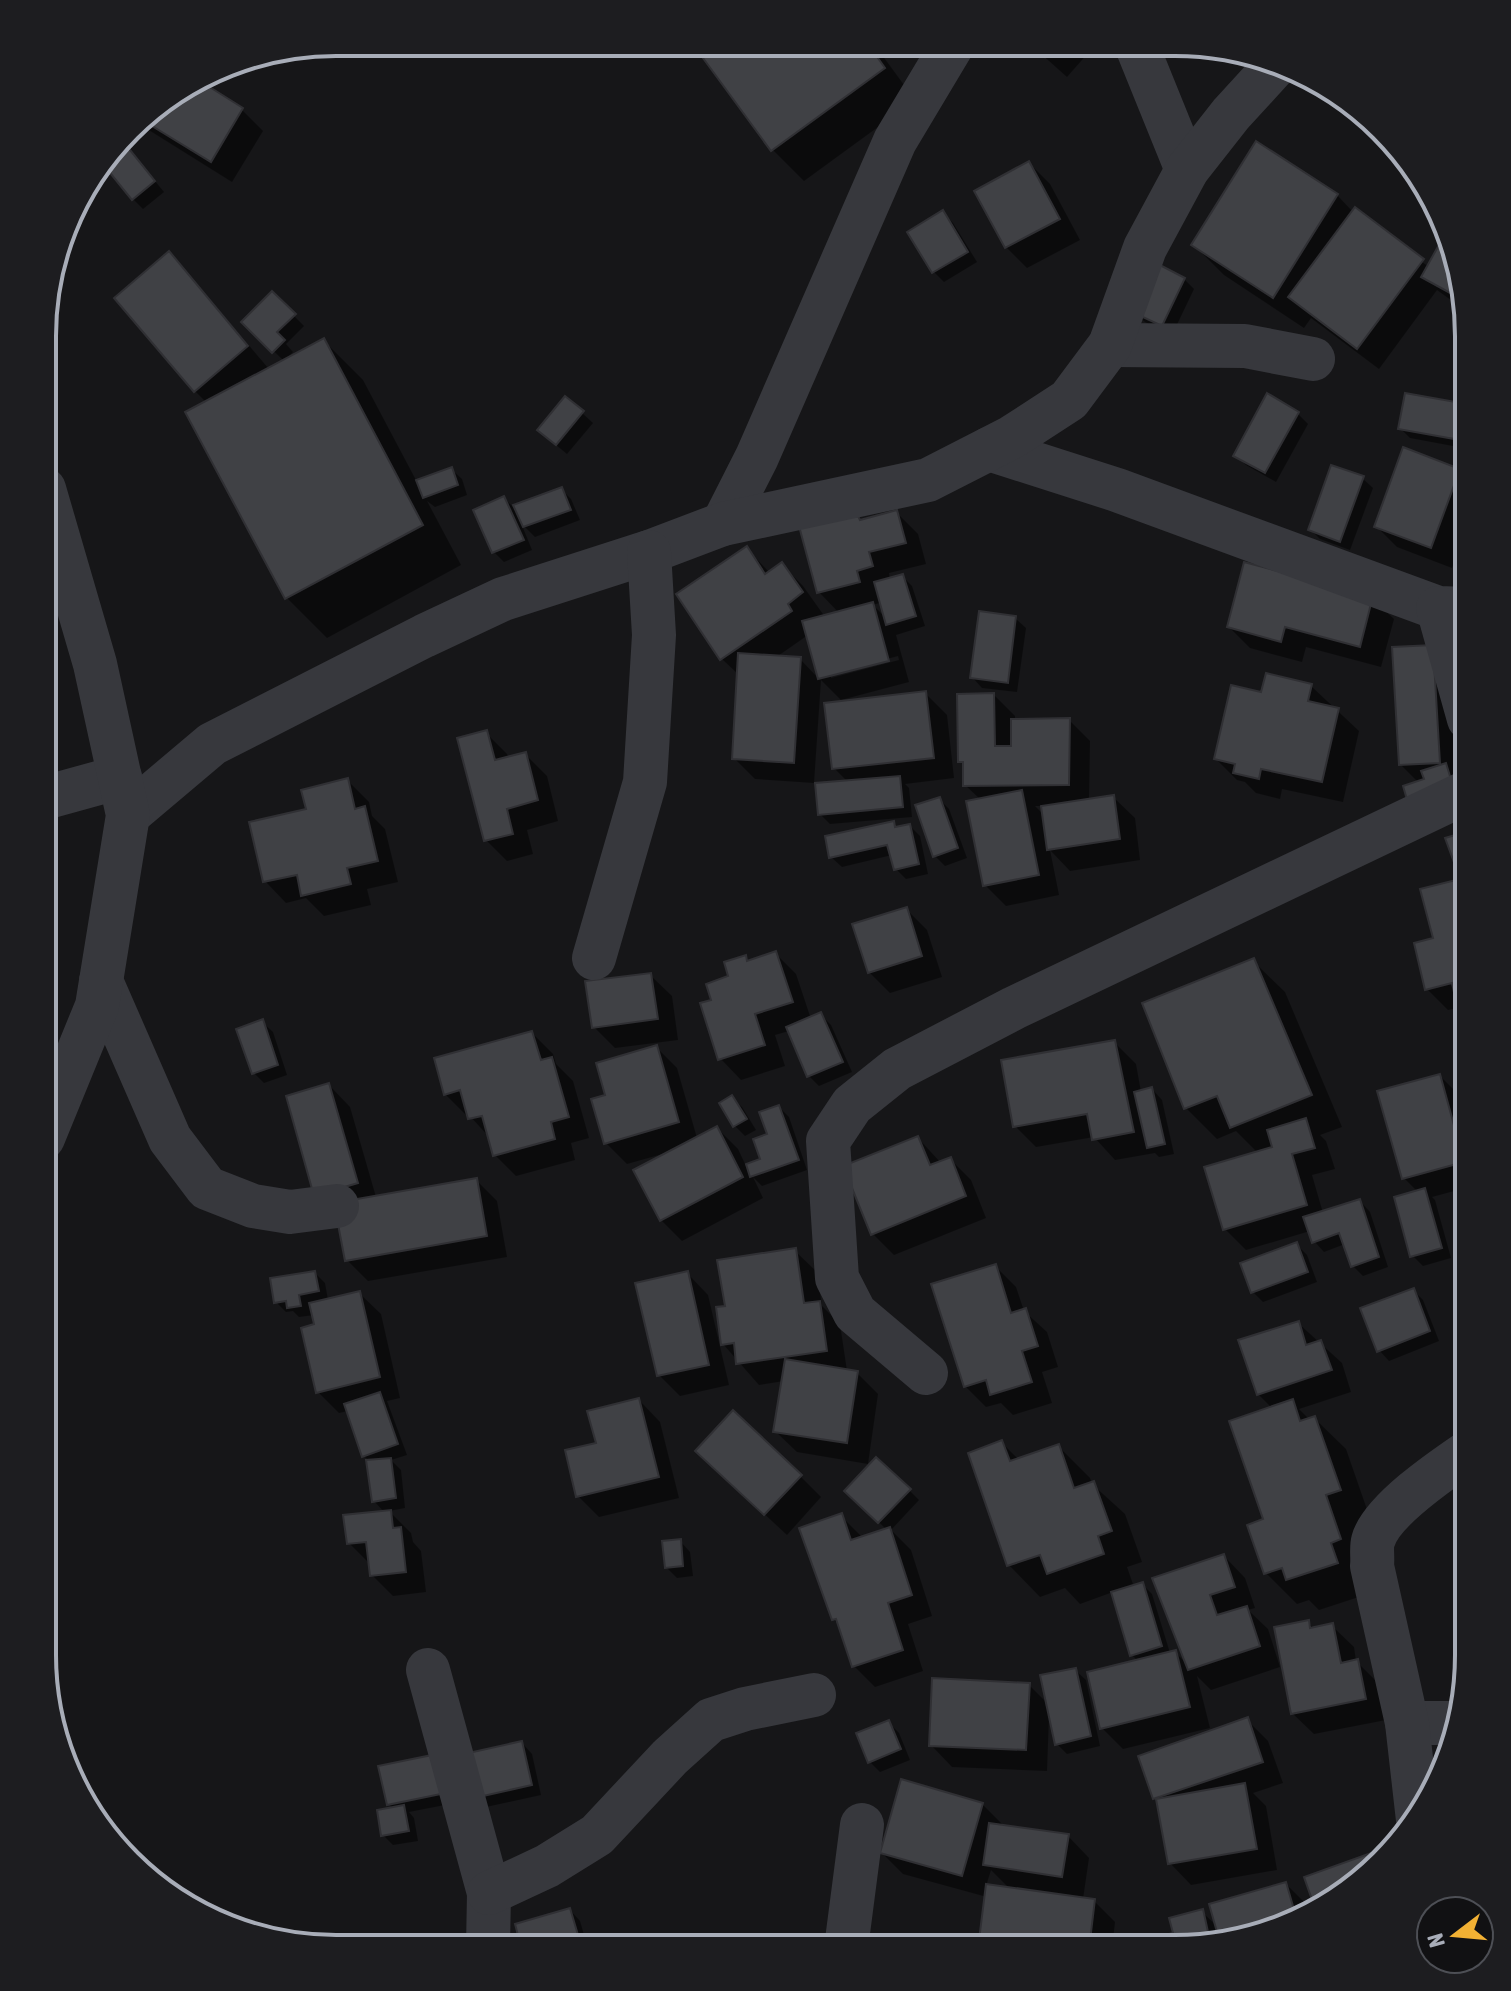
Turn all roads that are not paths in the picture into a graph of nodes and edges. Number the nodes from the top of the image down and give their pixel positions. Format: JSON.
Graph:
{"nodes":[{"id":1,"x":946,"y":56,"type":"edge"},
{"id":2,"x":1141,"y":56,"type":"edge"},
{"id":3,"x":1269,"y":73,"type":"edge"},
{"id":4,"x":1187,"y":170,"type":"junction"},
{"id":5,"x":1110,"y":345,"type":"junction"},
{"id":6,"x":1313,"y":359,"type":"dead end"},
{"id":7,"x":989,"y":449,"type":"junction"},
{"id":8,"x":723,"y":524,"type":"junction"},
{"id":9,"x":56,"y":530,"type":"edge"},
{"id":10,"x":649,"y":552,"type":"junction"},
{"id":11,"x":1453,"y":609,"type":"edge"},
{"id":12,"x":124,"y":796,"type":"junction"},
{"id":13,"x":56,"y":798,"type":"edge"},
{"id":14,"x":1455,"y":798,"type":"edge"},
{"id":15,"x":594,"y":958,"type":"dead end"},
{"id":16,"x":101,"y":981,"type":"junction"},
{"id":17,"x":56,"y":1106,"type":"edge"},
{"id":18,"x":337,"y":1206,"type":"dead end"},
{"id":19,"x":926,"y":1373,"type":"dead end"},
{"id":20,"x":1454,"y":1462,"type":"edge"},
{"id":21,"x":428,"y":1670,"type":"dead end"},
{"id":22,"x":814,"y":1695,"type":"dead end"},
{"id":23,"x":1407,"y":1723,"type":"junction"},
{"id":24,"x":1446,"y":1723,"type":"edge"},
{"id":25,"x":1415,"y":1798,"type":"edge"},
{"id":26,"x":862,"y":1825,"type":"dead end"},
{"id":27,"x":489,"y":1893,"type":"junction"},
{"id":28,"x":488,"y":1935,"type":"edge"},
{"id":29,"x":848,"y":1935,"type":"edge"}],
"edges":[{"from":1,"to":8,"type":"street"},
{"from":2,"to":4,"type":"street"},
{"from":3,"to":4,"type":"street"},
{"from":4,"to":5,"type":"street"},
{"from":5,"to":6,"type":"street"},
{"from":5,"to":7,"type":"street"},
{"from":7,"to":8,"type":"street"},
{"from":7,"to":11,"type":"street"},
{"from":8,"to":10,"type":"street"},
{"from":9,"to":12,"type":"street"},
{"from":10,"to":12,"type":"street"},
{"from":10,"to":15,"type":"street"},
{"from":12,"to":13,"type":"street"},
{"from":12,"to":16,"type":"street"},
{"from":14,"to":19,"type":"street"},
{"from":16,"to":17,"type":"street"},
{"from":16,"to":18,"type":"street"},
{"from":20,"to":23,"type":"street"},
{"from":21,"to":27,"type":"street"},
{"from":22,"to":27,"type":"street"},
{"from":23,"to":24,"type":"street"},
{"from":23,"to":25,"type":"street"},
{"from":26,"to":29,"type":"street"},
{"from":27,"to":28,"type":"street"}]}
